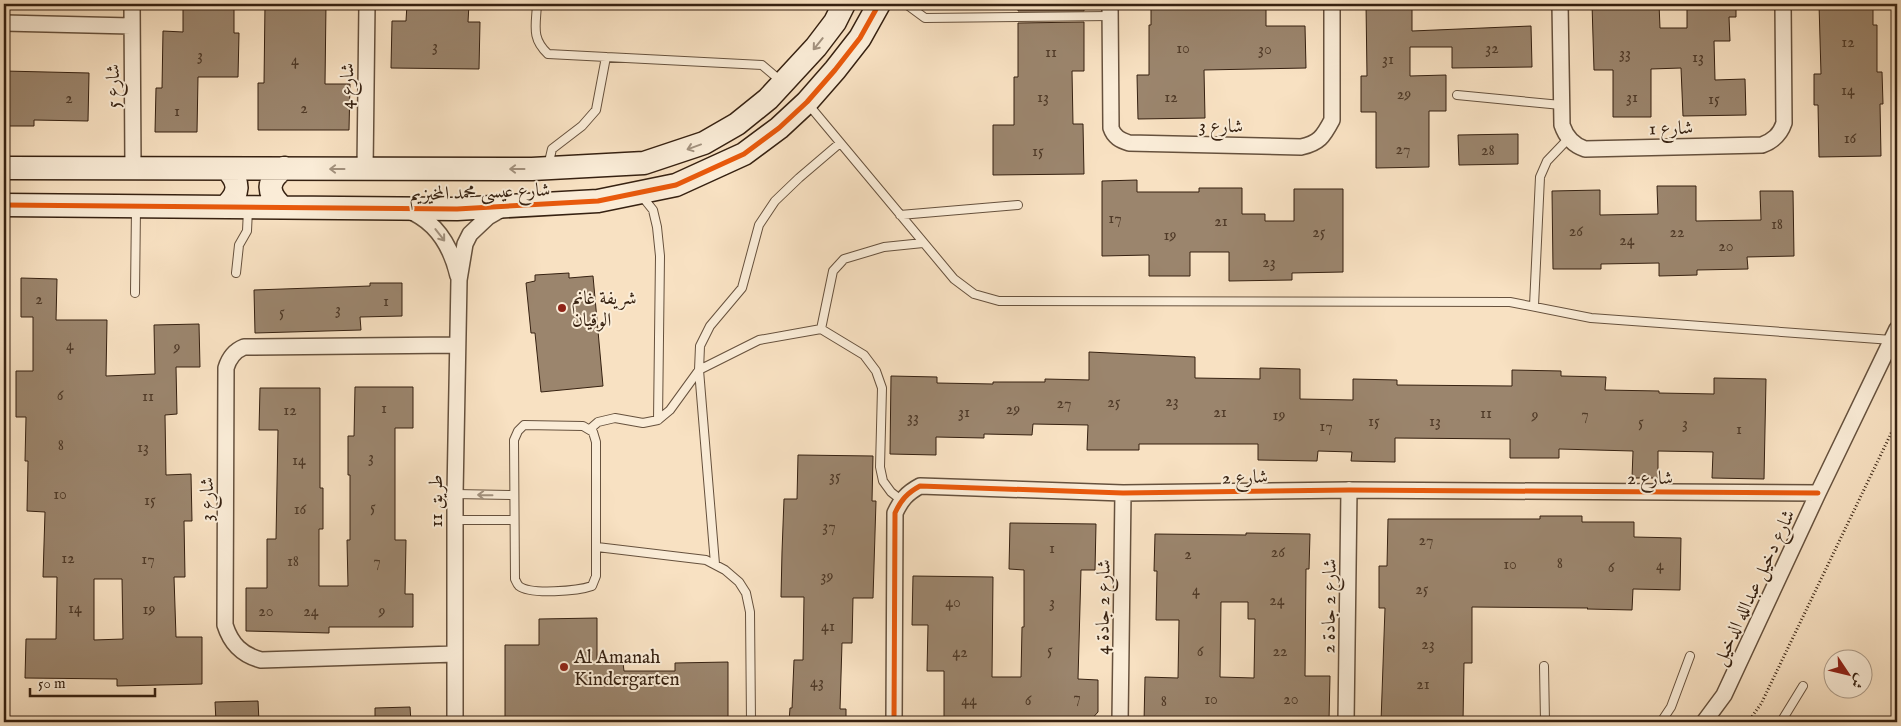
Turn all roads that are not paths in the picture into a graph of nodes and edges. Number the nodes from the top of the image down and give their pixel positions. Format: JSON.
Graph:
{"nodes":[{"id":1,"x":132,"y":4,"type":"edge"},
{"id":2,"x":367,"y":4,"type":"edge"},
{"id":3,"x":537,"y":4,"type":"edge"},
{"id":4,"x":844,"y":4,"type":"edge"},
{"id":5,"x":879,"y":4,"type":"edge"},
{"id":6,"x":906,"y":4,"type":"edge"},
{"id":7,"x":1332,"y":4,"type":"edge"},
{"id":8,"x":1560,"y":4,"type":"edge"},
{"id":9,"x":1782,"y":4,"type":"edge"},
{"id":10,"x":1110,"y":10,"type":"edge"},
{"id":11,"x":4,"y":24,"type":"edge"},
{"id":12,"x":132,"y":26,"type":"junction"},
{"id":13,"x":606,"y":57,"type":"junction"},
{"id":14,"x":783,"y":83,"type":"junction"},
{"id":15,"x":1457,"y":94,"type":"dead end"},
{"id":16,"x":807,"y":102,"type":"junction"},
{"id":17,"x":1561,"y":105,"type":"junction"},
{"id":18,"x":1568,"y":138,"type":"junction"},
{"id":19,"x":840,"y":143,"type":"junction"},
{"id":20,"x":4,"y":168,"type":"edge"},
{"id":21,"x":133,"y":168,"type":"junction"},
{"id":22,"x":284,"y":168,"type":"junction"},
{"id":23,"x":548,"y":168,"type":"junction"},
{"id":24,"x":226,"y":169,"type":"junction"},
{"id":25,"x":365,"y":169,"type":"junction"},
{"id":26,"x":640,"y":193,"type":"junction"},
{"id":27,"x":4,"y":205,"type":"edge"},
{"id":28,"x":1018,"y":205,"type":"dead end"},
{"id":29,"x":136,"y":206,"type":"junction"},
{"id":30,"x":225,"y":206,"type":"junction"},
{"id":31,"x":248,"y":207,"type":"junction"},
{"id":32,"x":282,"y":207,"type":"junction"},
{"id":33,"x":508,"y":207,"type":"junction"},
{"id":34,"x":401,"y":208,"type":"junction"},
{"id":35,"x":900,"y":215,"type":"junction"},
{"id":36,"x":924,"y":243,"type":"junction"},
{"id":37,"x":236,"y":273,"type":"dead end"},
{"id":38,"x":459,"y":280,"type":"junction"},
{"id":39,"x":135,"y":293,"type":"dead end"},
{"id":40,"x":1534,"y":306,"type":"junction"},
{"id":41,"x":821,"y":329,"type":"junction"},
{"id":42,"x":1895,"y":334,"type":"edge"},
{"id":43,"x":457,"y":345,"type":"junction"},
{"id":44,"x":699,"y":370,"type":"junction"},
{"id":45,"x":658,"y":420,"type":"junction"},
{"id":46,"x":590,"y":429,"type":"junction"},
{"id":47,"x":1349,"y":490,"type":"junction"},
{"id":48,"x":1123,"y":493,"type":"junction"},
{"id":49,"x":1818,"y":493,"type":"junction"},
{"id":50,"x":455,"y":494,"type":"junction"},
{"id":51,"x":514,"y":495,"type":"junction"},
{"id":52,"x":902,"y":500,"type":"junction"},
{"id":53,"x":455,"y":520,"type":"junction"},
{"id":54,"x":514,"y":520,"type":"junction"},
{"id":55,"x":597,"y":547,"type":"junction"},
{"id":56,"x":715,"y":564,"type":"junction"},
{"id":57,"x":456,"y":654,"type":"junction"},
{"id":58,"x":1690,"y":656,"type":"dead end"},
{"id":59,"x":1544,"y":666,"type":"dead end"},
{"id":60,"x":1803,"y":686,"type":"dead end"},
{"id":61,"x":455,"y":722,"type":"edge"},
{"id":62,"x":751,"y":722,"type":"edge"},
{"id":63,"x":894,"y":722,"type":"edge"},
{"id":64,"x":1120,"y":722,"type":"edge"},
{"id":65,"x":1346,"y":722,"type":"edge"},
{"id":66,"x":1546,"y":722,"type":"edge"},
{"id":67,"x":1662,"y":722,"type":"edge"},
{"id":68,"x":1704,"y":722,"type":"edge"},
{"id":69,"x":1781,"y":722,"type":"edge"}],
"edges":[{"from":1,"to":12,"type":"street","name":"شارع 5"},
{"from":2,"to":25,"type":"street","name":"شارع 4"},
{"from":3,"to":13,"type":"lane"},
{"from":4,"to":14,"type":"street","name":"شارع عيسى محمد المخيزيم","one_way":true},
{"from":5,"to":16,"type":"street","name":"شارع عيسى محمد المخيزيم"},
{"from":6,"to":10,"type":"lane"},
{"from":7,"to":10,"type":"street","name":"شارع 3"},
{"from":8,"to":17,"type":"street"},
{"from":9,"to":18,"type":"street","name":"شارع 1"},
{"from":11,"to":12,"type":"street"},
{"from":12,"to":21,"type":"street","name":"شارع 5"},
{"from":13,"to":14,"type":"lane"},
{"from":13,"to":23,"type":"lane"},
{"from":14,"to":23,"type":"street","name":"شارع عيسى محمد المخيزيم","one_way":true},
{"from":15,"to":17,"type":"lane"},
{"from":16,"to":19,"type":"lane"},
{"from":16,"to":26,"type":"street","name":"شارع عيسى محمد المخيزيم"},
{"from":17,"to":18,"type":"street"},
{"from":18,"to":40,"type":"lane"},
{"from":19,"to":35,"type":"lane"},
{"from":19,"to":44,"type":"lane"},
{"from":20,"to":21,"type":"street","name":"شارع عيسى محمد المخيزيم"},
{"from":21,"to":24,"type":"street","name":"شارع عيسى محمد المخيزيم"},
{"from":22,"to":24,"type":"street","name":"شارع عيسى محمد المخيزيم"},
{"from":25,"to":22,"type":"street","name":"شارع عيسى محمد المخيزيم","one_way":true},
{"from":22,"to":32,"type":"street"},
{"from":23,"to":25,"type":"street","name":"شارع عيسى محمد المخيزيم","one_way":true},
{"from":24,"to":30,"type":"street"},
{"from":26,"to":33,"type":"street","name":"شارع عيسى محمد المخيزيم"},
{"from":26,"to":45,"type":"lane"},
{"from":27,"to":29,"type":"street","name":"شارع عيسى محمد المخيزيم"},
{"from":28,"to":35,"type":"lane"},
{"from":29,"to":30,"type":"street","name":"شارع عيسى محمد المخيزيم"},
{"from":29,"to":39,"type":"lane"},
{"from":30,"to":31,"type":"street","name":"شارع عيسى محمد المخيزيم"},
{"from":31,"to":32,"type":"street","name":"شارع عيسى محمد المخيزيم"},
{"from":31,"to":37,"type":"lane"},
{"from":32,"to":34,"type":"street","name":"شارع عيسى محمد المخيزيم"},
{"from":33,"to":34,"type":"street","name":"شارع عيسى محمد المخيزيم"},
{"from":33,"to":38,"type":"street","name":"طريق 11"},
{"from":34,"to":38,"type":"street","name":"طريق 11","one_way":true},
{"from":35,"to":36,"type":"lane"},
{"from":36,"to":40,"type":"lane"},
{"from":36,"to":41,"type":"lane"},
{"from":38,"to":43,"type":"street","name":"طريق 11"},
{"from":40,"to":42,"type":"lane"},
{"from":41,"to":44,"type":"lane"},
{"from":41,"to":52,"type":"lane"},
{"from":42,"to":49,"type":"street","name":"شارع دخيل عبدالله الدخيل"},
{"from":43,"to":50,"type":"street","name":"طريق 11"},
{"from":43,"to":57,"type":"street","name":"شارع 3"},
{"from":44,"to":45,"type":"lane"},
{"from":44,"to":56,"type":"lane"},
{"from":45,"to":46,"type":"lane"},
{"from":46,"to":51,"type":"lane"},
{"from":46,"to":55,"type":"lane"},
{"from":47,"to":48,"type":"street","name":"شارع 2"},
{"from":47,"to":49,"type":"street","name":"شارع 2"},
{"from":47,"to":65,"type":"street","name":"شارع 2 جادة 2"},
{"from":48,"to":52,"type":"street","name":"شارع 2"},
{"from":48,"to":64,"type":"street","name":"شارع 2 جادة 4"},
{"from":49,"to":68,"type":"street","name":"شارع دخيل عبدالله الدخيل"},
{"from":51,"to":50,"type":"lane","one_way":true},
{"from":50,"to":53,"type":"street","name":"طريق 11"},
{"from":51,"to":54,"type":"lane"},
{"from":52,"to":63,"type":"street"},
{"from":53,"to":54,"type":"lane"},
{"from":53,"to":57,"type":"street","name":"طريق 11"},
{"from":54,"to":55,"type":"lane"},
{"from":55,"to":56,"type":"lane"},
{"from":56,"to":62,"type":"lane"},
{"from":57,"to":61,"type":"street","name":"طريق 11"},
{"from":58,"to":67,"type":"lane"},
{"from":59,"to":66,"type":"lane"},
{"from":60,"to":69,"type":"lane"}]}
